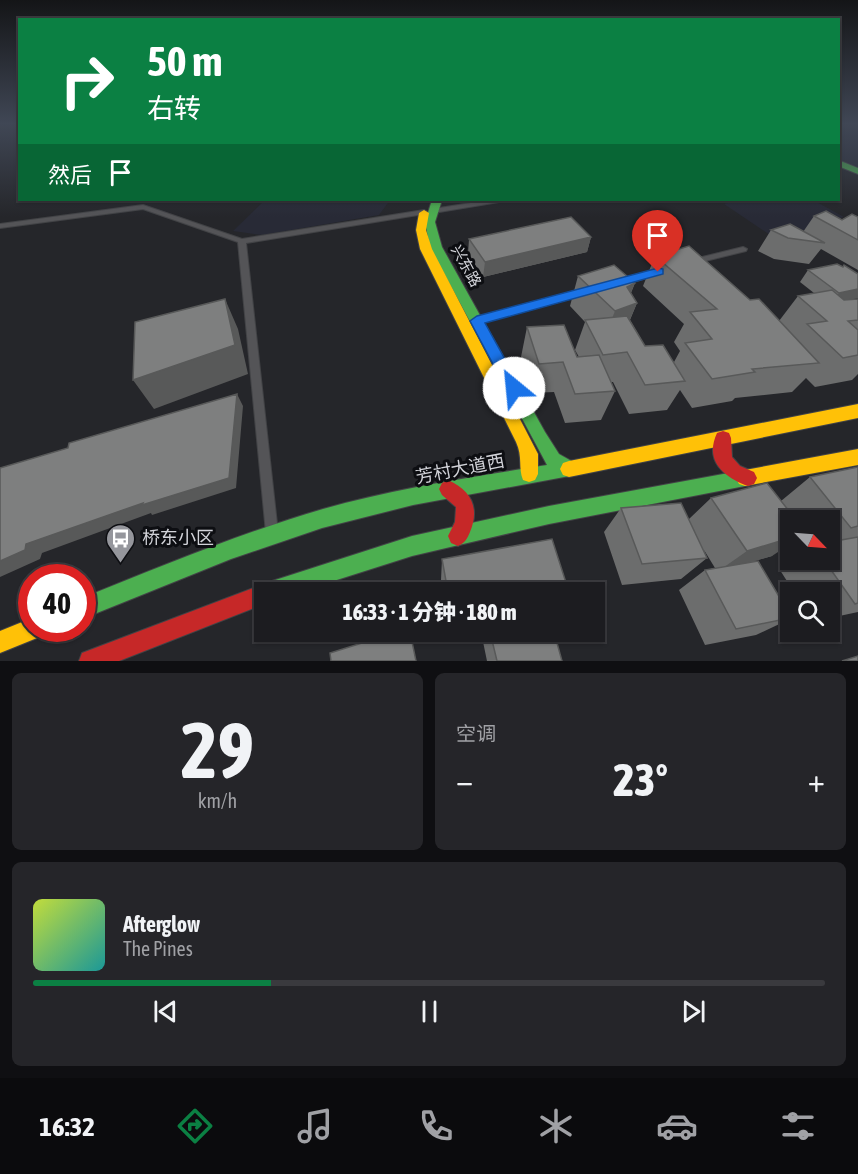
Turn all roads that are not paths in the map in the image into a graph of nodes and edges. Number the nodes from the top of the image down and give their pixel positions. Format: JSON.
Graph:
{"nodes":[{"id":1,"x":840,"y":164,"type":"edge"},
{"id":2,"x":858,"y":171,"type":"edge"},
{"id":3,"x":485,"y":201,"type":"edge"},
{"id":4,"x":431,"y":205,"type":"edge"},
{"id":5,"x":0,"y":226,"type":"edge"},
{"id":6,"x":242,"y":241,"type":"junction"},
{"id":7,"x":743,"y":249,"type":"dead end"},
{"id":8,"x":683,"y":265,"type":"edge"},
{"id":9,"x":673,"y":268,"type":"edge"},
{"id":10,"x":611,"y":285,"type":"edge"},
{"id":11,"x":592,"y":290,"type":"edge"},
{"id":12,"x":477,"y":321,"type":"junction"},
{"id":13,"x":858,"y":411,"type":"edge"},
{"id":14,"x":723,"y":438,"type":"junction"},
{"id":15,"x":858,"y":457,"type":"edge"},
{"id":16,"x":564,"y":468,"type":"junction"},
{"id":17,"x":529,"y":474,"type":"junction"},
{"id":18,"x":748,"y":478,"type":"junction"},
{"id":19,"x":448,"y":489,"type":"junction"},
{"id":20,"x":273,"y":536,"type":"junction"},
{"id":21,"x":458,"y":536,"type":"junction"},
{"id":22,"x":298,"y":582,"type":"edge"},
{"id":23,"x":254,"y":598,"type":"edge"},
{"id":24,"x":96,"y":604,"type":"edge"},
{"id":25,"x":18,"y":635,"type":"edge"},
{"id":26,"x":0,"y":642,"type":"edge"},
{"id":27,"x":90,"y":661,"type":"edge"}],
"edges":[{"from":1,"to":2,"type":"main road"},
{"from":3,"to":4,"type":"street"},
{"from":4,"to":6,"type":"street"},
{"from":4,"to":12,"type":"main road","name":"兴东路"},
{"from":4,"to":17,"type":"main road","name":"兴东路"},
{"from":5,"to":6,"type":"street"},
{"from":6,"to":20,"type":"street"},
{"from":7,"to":8,"type":"street"},
{"from":9,"to":10,"type":"street"},
{"from":11,"to":12,"type":"street"},
{"from":12,"to":16,"type":"main road","name":"兴东路"},
{"from":13,"to":14,"type":"main road","name":"芳村大道西"},
{"from":14,"to":16,"type":"main road","name":"芳村大道西"},
{"from":14,"to":18,"type":"main road"},
{"from":15,"to":18,"type":"main road"},
{"from":16,"to":17,"type":"main road","name":"芳村大道西"},
{"from":17,"to":19,"type":"main road","name":"芳村大道西"},
{"from":18,"to":21,"type":"main road"},
{"from":19,"to":20,"type":"main road","name":"芳村大道西"},
{"from":19,"to":21,"type":"main road"},
{"from":20,"to":24,"type":"main road","name":"芳村大道西"},
{"from":21,"to":22,"type":"main road"},
{"from":23,"to":27,"type":"main road"},
{"from":25,"to":26,"type":"main road"}]}
